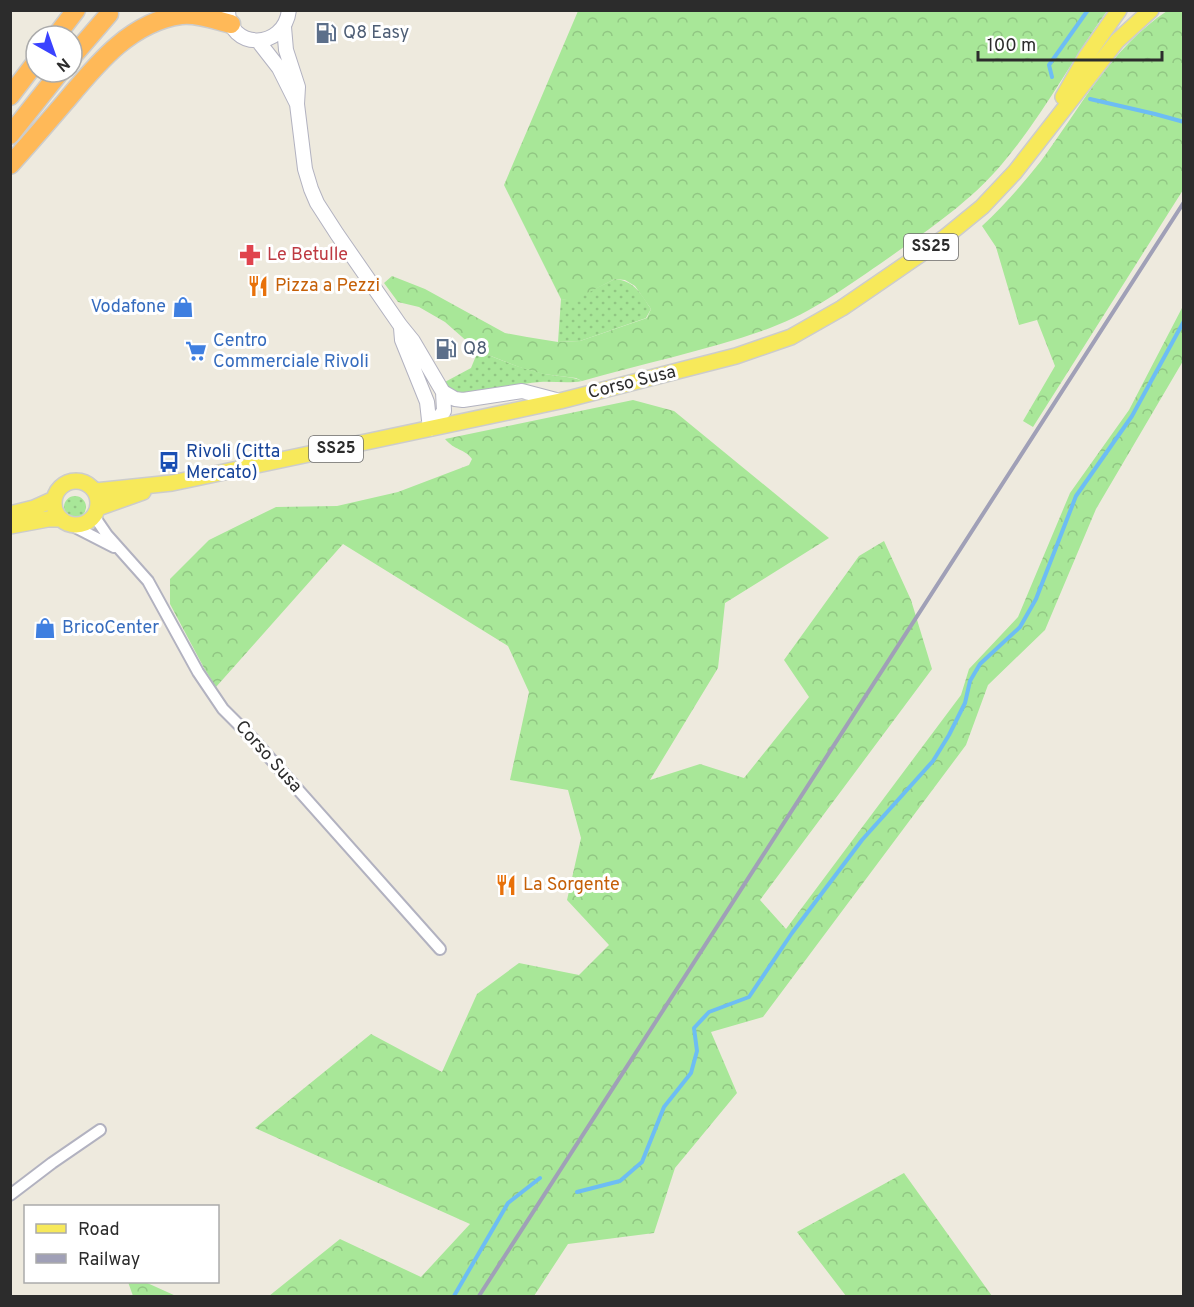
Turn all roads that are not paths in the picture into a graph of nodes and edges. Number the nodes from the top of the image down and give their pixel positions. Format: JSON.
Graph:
{"nodes":[{"id":1,"x":76,"y":10,"type":"edge"},
{"id":2,"x":289,"y":10,"type":"edge"},
{"id":3,"x":1119,"y":10,"type":"edge"},
{"id":4,"x":1151,"y":10,"type":"edge"},
{"id":5,"x":109,"y":14,"type":"dead end"},
{"id":6,"x":229,"y":17,"type":"edge"},
{"id":7,"x":65,"y":24,"type":"edge"},
{"id":8,"x":284,"y":27,"type":"junction"},
{"id":9,"x":258,"y":41,"type":"junction"},
{"id":10,"x":84,"y":43,"type":"edge"},
{"id":11,"x":24,"y":78,"type":"edge"},
{"id":12,"x":50,"y":84,"type":"edge"},
{"id":13,"x":10,"y":96,"type":"edge"},
{"id":14,"x":297,"y":104,"type":"junction"},
{"id":15,"x":10,"y":135,"type":"edge"},
{"id":16,"x":1031,"y":152,"type":"junction"},
{"id":17,"x":10,"y":165,"type":"edge"},
{"id":18,"x":400,"y":326,"type":"junction"},
{"id":19,"x":443,"y":392,"type":"junction"},
{"id":20,"x":560,"y":401,"type":"junction"},
{"id":21,"x":430,"y":429,"type":"junction"},
{"id":22,"x":172,"y":483,"type":"junction"},
{"id":23,"x":95,"y":491,"type":"junction"},
{"id":24,"x":54,"y":499,"type":"junction"},
{"id":25,"x":96,"y":512,"type":"junction"},
{"id":26,"x":10,"y":514,"type":"edge"},
{"id":27,"x":65,"y":522,"type":"junction"},
{"id":28,"x":10,"y":526,"type":"edge"},
{"id":29,"x":118,"y":549,"type":"junction"},
{"id":30,"x":440,"y":949,"type":"dead end"},
{"id":31,"x":100,"y":1130,"type":"dead end"},
{"id":32,"x":10,"y":1195,"type":"edge"}],
"edges":[{"from":1,"to":7,"type":"highway"},
{"from":2,"to":8,"type":"street"},
{"from":3,"to":16,"type":"main road","name":"Corso Susa","number":"SS25"},
{"from":4,"to":16,"type":"main road","name":"Corso Susa","number":"SS25"},
{"from":5,"to":10,"type":"highway"},
{"from":6,"to":9,"type":"street"},
{"from":6,"to":17,"type":"highway"},
{"from":8,"to":9,"type":"street"},
{"from":8,"to":14,"type":"street"},
{"from":9,"to":14,"type":"street"},
{"from":11,"to":13,"type":"highway"},
{"from":12,"to":15,"type":"highway"},
{"from":14,"to":18,"type":"street"},
{"from":16,"to":20,"type":"main road","name":"Corso Susa","number":"SS25"},
{"from":18,"to":19,"type":"street"},
{"from":18,"to":21,"type":"street"},
{"from":19,"to":20,"type":"street"},
{"from":19,"to":21,"type":"street"},
{"from":20,"to":21,"type":"main road","name":"Corso Susa","number":"SS25"},
{"from":21,"to":22,"type":"main road","name":"Corso Susa","number":"SS25"},
{"from":22,"to":23,"type":"main road","name":"Corso Susa","number":"SS25"},
{"from":22,"to":25,"type":"main road","name":"Corso Susa","number":"SS25"},
{"from":23,"to":24,"type":"main road","number":"SS25"},
{"from":23,"to":25,"type":"main road"},
{"from":24,"to":26,"type":"main road","number":"SS25"},
{"from":24,"to":27,"type":"main road"},
{"from":25,"to":27,"type":"main road","number":"SS25"},
{"from":25,"to":29,"type":"street","name":"Corso Susa"},
{"from":27,"to":28,"type":"main road","number":"SS25"},
{"from":27,"to":29,"type":"street","name":"Corso Susa"},
{"from":29,"to":30,"type":"street","name":"Corso Susa"},
{"from":31,"to":32,"type":"street"}]}
